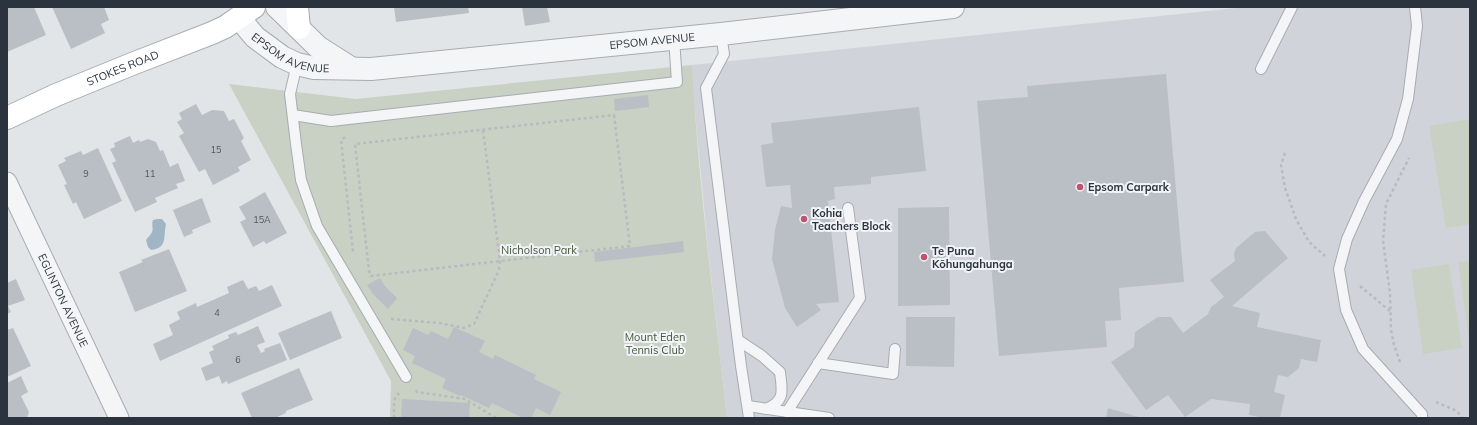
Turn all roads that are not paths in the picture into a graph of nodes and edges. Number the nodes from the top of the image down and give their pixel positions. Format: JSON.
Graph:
{"nodes":[{"id":1,"x":277,"y":7,"type":"edge"},
{"id":2,"x":297,"y":7,"type":"edge"},
{"id":3,"x":953,"y":7,"type":"edge"},
{"id":4,"x":1292,"y":7,"type":"edge"},
{"id":5,"x":1415,"y":7,"type":"edge"},
{"id":6,"x":878,"y":11,"type":"edge"},
{"id":7,"x":246,"y":13,"type":"edge"},
{"id":8,"x":299,"y":28,"type":"junction"},
{"id":9,"x":721,"y":34,"type":"junction"},
{"id":10,"x":674,"y":38,"type":"junction"},
{"id":11,"x":297,"y":64,"type":"junction"},
{"id":12,"x":351,"y":68,"type":"junction"},
{"id":13,"x":1261,"y":69,"type":"dead end"},
{"id":14,"x":293,"y":115,"type":"junction"},
{"id":15,"x":7,"y":118,"type":"edge"},
{"id":16,"x":7,"y":182,"type":"edge"},
{"id":17,"x":848,"y":208,"type":"dead end"},
{"id":18,"x":738,"y":340,"type":"junction"},
{"id":19,"x":895,"y":349,"type":"dead end"},
{"id":20,"x":818,"y":362,"type":"junction"},
{"id":21,"x":406,"y":377,"type":"road end"},
{"id":22,"x":748,"y":406,"type":"junction"},
{"id":23,"x":766,"y":409,"type":"junction"},
{"id":24,"x":787,"y":412,"type":"junction"},
{"id":25,"x":119,"y":418,"type":"edge"},
{"id":26,"x":750,"y":418,"type":"edge"},
{"id":27,"x":829,"y":418,"type":"edge"},
{"id":28,"x":1422,"y":418,"type":"edge"}],
"edges":[{"from":1,"to":8,"type":"street","name":"EPSOM AVENUE"},
{"from":2,"to":8,"type":"main road"},
{"from":3,"to":6,"type":"street","name":"EPSOM AVENUE"},
{"from":4,"to":13,"type":"lane"},
{"from":5,"to":28,"type":"lane"},
{"from":6,"to":9,"type":"street","name":"EPSOM AVENUE"},
{"from":7,"to":11,"type":"street","name":"EPSOM AVENUE"},
{"from":7,"to":15,"type":"main road","name":"STOKES ROAD"},
{"from":8,"to":12,"type":"street","name":"EPSOM AVENUE"},
{"from":9,"to":10,"type":"street","name":"EPSOM AVENUE"},
{"from":9,"to":18,"type":"lane"},
{"from":10,"to":12,"type":"street","name":"EPSOM AVENUE"},
{"from":10,"to":14,"type":"lane"},
{"from":11,"to":12,"type":"street","name":"EPSOM AVENUE"},
{"from":11,"to":14,"type":"lane"},
{"from":14,"to":21,"type":"lane"},
{"from":16,"to":25,"type":"street","name":"EGLINTON AVENUE"},
{"from":17,"to":20,"type":"lane"},
{"from":18,"to":22,"type":"lane"},
{"from":18,"to":23,"type":"lane"},
{"from":19,"to":20,"type":"lane"},
{"from":20,"to":24,"type":"lane"},
{"from":22,"to":23,"type":"lane"},
{"from":22,"to":26,"type":"lane"},
{"from":23,"to":24,"type":"lane"},
{"from":24,"to":27,"type":"lane"}]}
